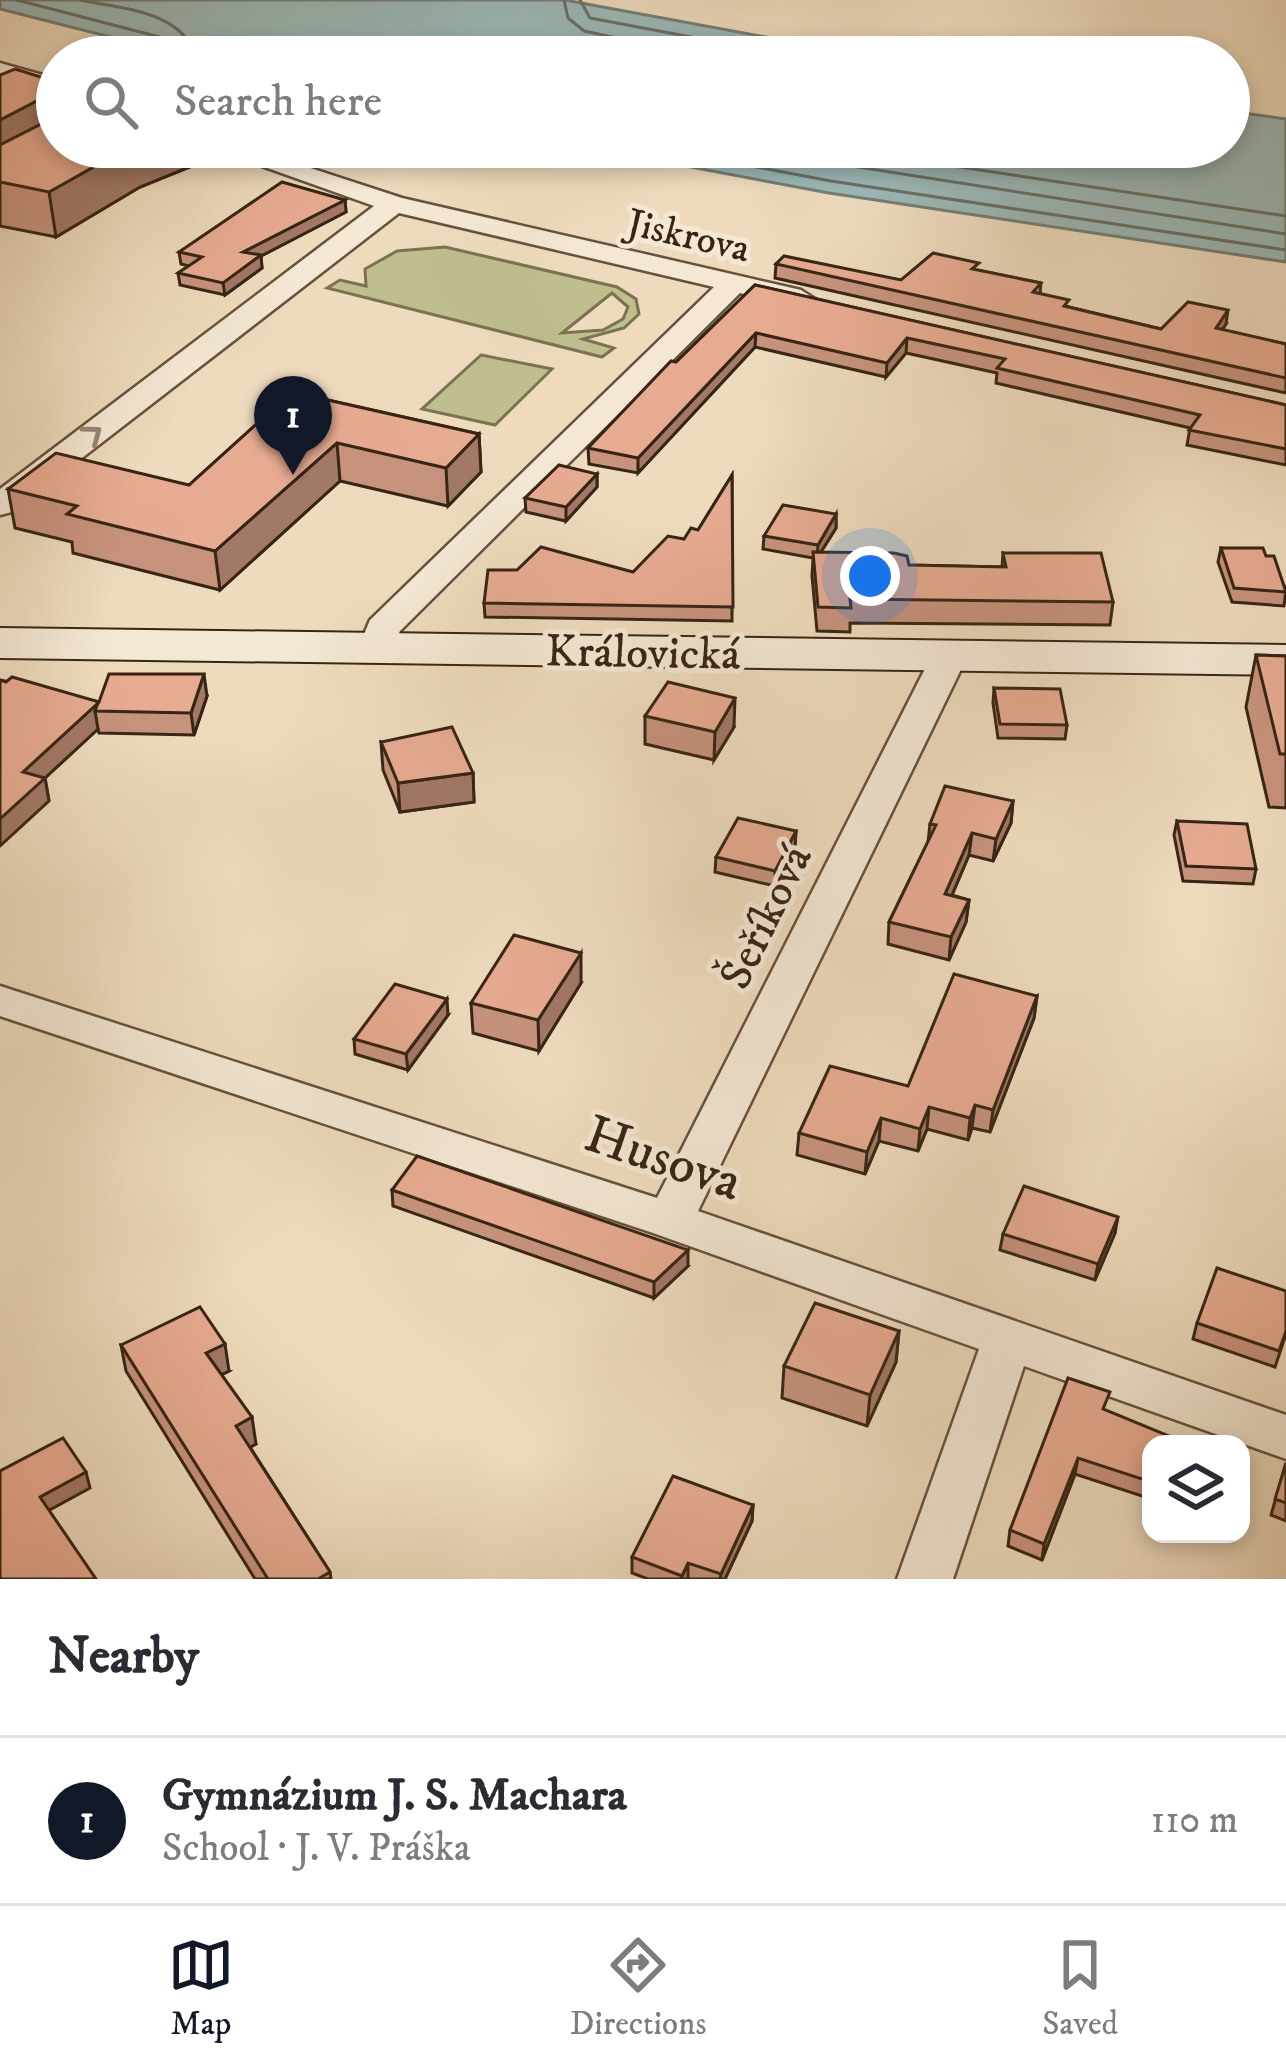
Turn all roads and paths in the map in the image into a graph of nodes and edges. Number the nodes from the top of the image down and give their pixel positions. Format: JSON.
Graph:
{"nodes":[{"id":1,"x":0,"y":70,"type":"edge"},
{"id":2,"x":36,"y":81,"type":"edge"},
{"id":3,"x":285,"y":168,"type":"edge"},
{"id":4,"x":394,"y":204,"type":"junction"},
{"id":5,"x":733,"y":284,"type":"junction"},
{"id":6,"x":825,"y":305,"type":"edge"},
{"id":7,"x":0,"y":505,"type":"edge"},
{"id":8,"x":0,"y":644,"type":"edge"},
{"id":9,"x":377,"y":646,"type":"junction"},
{"id":10,"x":949,"y":657,"type":"junction"},
{"id":11,"x":1286,"y":660,"type":"edge"},
{"id":12,"x":0,"y":1001,"type":"edge"},
{"id":13,"x":670,"y":1220,"type":"junction"},
{"id":14,"x":1008,"y":1337,"type":"junction"},
{"id":15,"x":1286,"y":1437,"type":"edge"},
{"id":16,"x":925,"y":1579,"type":"edge"}],
"edges":[{"from":1,"to":2,"type":"street"},
{"from":3,"to":4,"type":"street","name":"Jiskrova"},
{"from":4,"to":5,"type":"street","name":"Jiskrova"},
{"from":7,"to":4,"type":"street","one_way":true},
{"from":5,"to":6,"type":"street","name":"Jiskrova"},
{"from":5,"to":9,"type":"street"},
{"from":8,"to":9,"type":"main road","name":"Královická"},
{"from":9,"to":10,"type":"main road","name":"Královická"},
{"from":10,"to":11,"type":"main road","name":"Královická"},
{"from":10,"to":13,"type":"street","name":"Šeříková"},
{"from":12,"to":13,"type":"street","name":"Husova"},
{"from":13,"to":14,"type":"street","name":"Husova"},
{"from":14,"to":15,"type":"street","name":"Husova"},
{"from":14,"to":16,"type":"street"}]}
